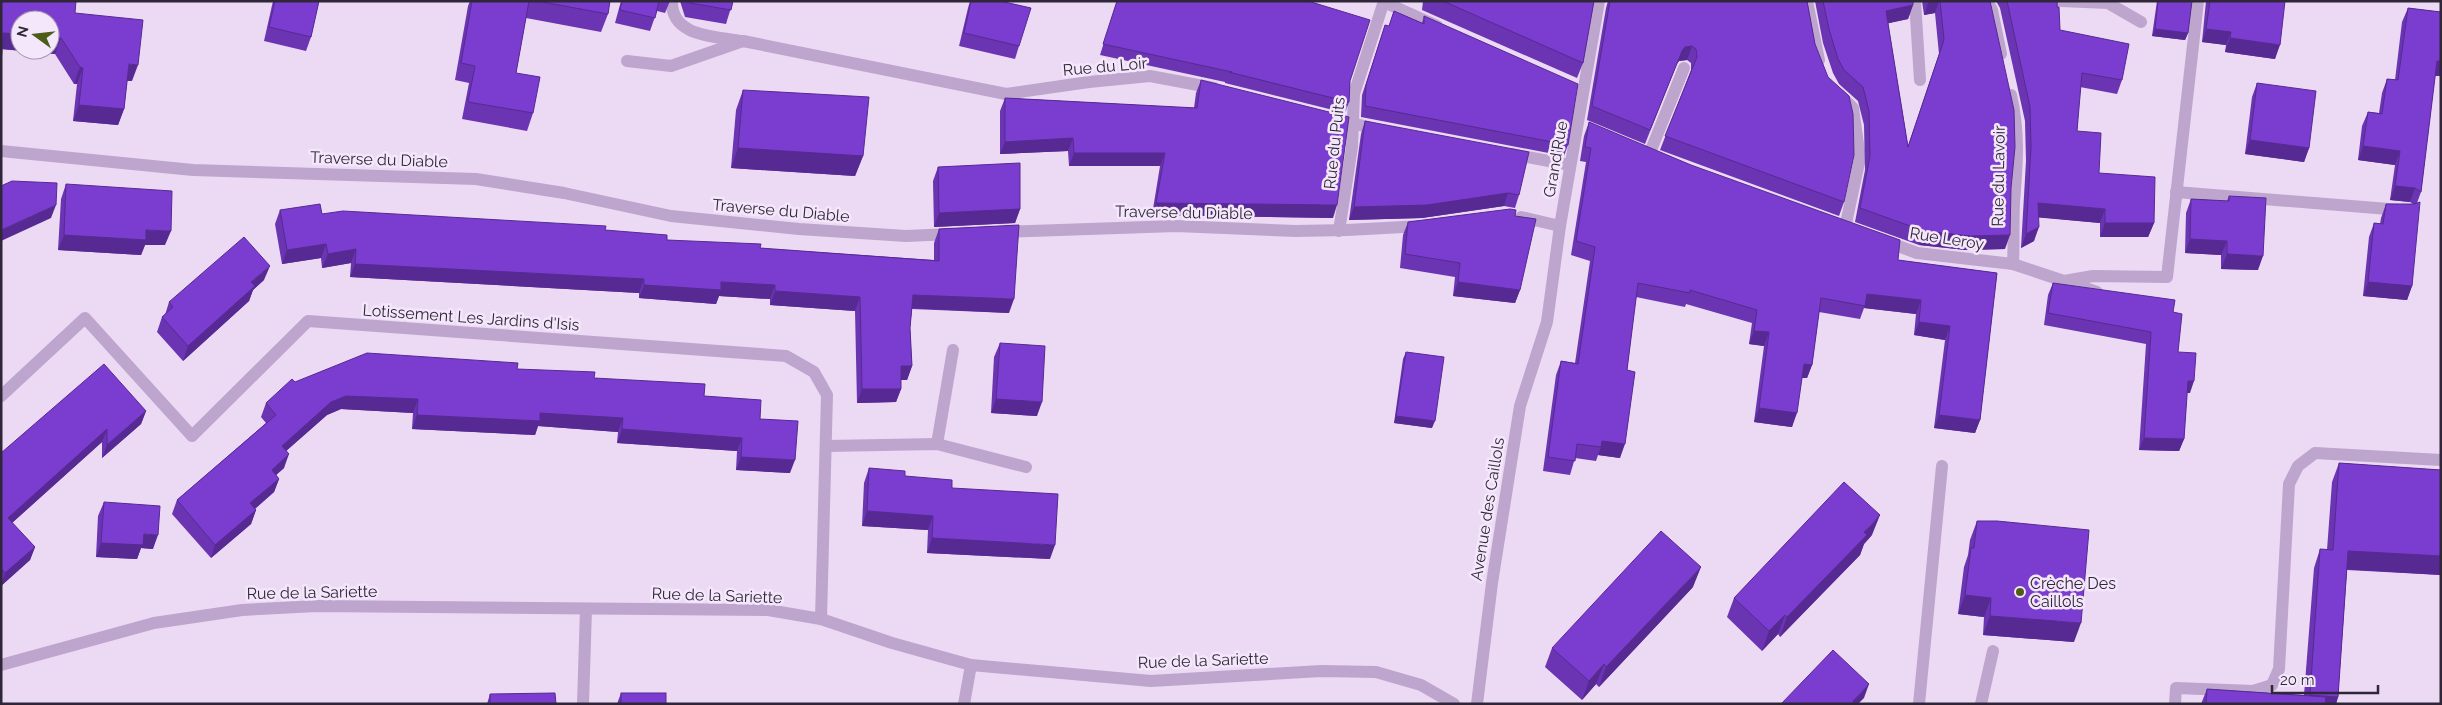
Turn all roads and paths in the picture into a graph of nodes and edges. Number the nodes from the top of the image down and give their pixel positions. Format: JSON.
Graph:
{"nodes":[{"id":1,"x":672,"y":1,"type":"edge"},
{"id":2,"x":1599,"y":1,"type":"edge"},
{"id":3,"x":1807,"y":1,"type":"edge"},
{"id":4,"x":1915,"y":1,"type":"edge"},
{"id":5,"x":1987,"y":1,"type":"edge"},
{"id":6,"x":2061,"y":1,"type":"edge"},
{"id":7,"x":2198,"y":1,"type":"edge"},
{"id":8,"x":1384,"y":2,"type":"edge"},
{"id":9,"x":2141,"y":22,"type":"dead end"},
{"id":10,"x":1448,"y":30,"type":"edge"},
{"id":11,"x":743,"y":41,"type":"junction"},
{"id":12,"x":627,"y":61,"type":"dead end"},
{"id":13,"x":2004,"y":64,"type":"edge"},
{"id":14,"x":1684,"y":68,"type":"edge"},
{"id":15,"x":1824,"y":76,"type":"edge"},
{"id":16,"x":1920,"y":80,"type":"dead end"},
{"id":17,"x":2007,"y":81,"type":"edge"},
{"id":18,"x":1831,"y":89,"type":"edge"},
{"id":19,"x":1226,"y":92,"type":"edge"},
{"id":20,"x":1323,"y":116,"type":"edge"},
{"id":21,"x":1352,"y":123,"type":"junction"},
{"id":22,"x":1394,"y":133,"type":"edge"},
{"id":23,"x":1,"y":152,"type":"edge"},
{"id":24,"x":1502,"y":152,"type":"edge"},
{"id":25,"x":1665,"y":161,"type":"edge"},
{"id":26,"x":1570,"y":165,"type":"junction"},
{"id":27,"x":2176,"y":192,"type":"junction"},
{"id":28,"x":2409,"y":210,"type":"edge"},
{"id":29,"x":1505,"y":214,"type":"edge"},
{"id":30,"x":1830,"y":223,"type":"edge"},
{"id":31,"x":1432,"y":224,"type":"edge"},
{"id":32,"x":1560,"y":226,"type":"junction"},
{"id":33,"x":1339,"y":230,"type":"junction"},
{"id":34,"x":993,"y":232,"type":"edge"},
{"id":35,"x":964,"y":233,"type":"edge"},
{"id":36,"x":1872,"y":237,"type":"edge"},
{"id":37,"x":2013,"y":264,"type":"junction"},
{"id":38,"x":2064,"y":281,"type":"junction"},
{"id":39,"x":2111,"y":294,"type":"edge"},
{"id":40,"x":1547,"y":322,"type":"joint"},
{"id":41,"x":953,"y":350,"type":"dead end"},
{"id":42,"x":1,"y":396,"type":"edge"},
{"id":43,"x":938,"y":444,"type":"junction"},
{"id":44,"x":827,"y":446,"type":"junction"},
{"id":45,"x":2441,"y":460,"type":"edge"},
{"id":46,"x":1942,"y":466,"type":"dead end"},
{"id":47,"x":1026,"y":468,"type":"dead end"},
{"id":48,"x":586,"y":609,"type":"junction"},
{"id":49,"x":821,"y":619,"type":"junction"},
{"id":50,"x":1993,"y":651,"type":"dead end"},
{"id":51,"x":1,"y":665,"type":"edge"},
{"id":52,"x":971,"y":665,"type":"junction"},
{"id":53,"x":583,"y":704,"type":"edge"},
{"id":54,"x":964,"y":704,"type":"edge"},
{"id":55,"x":1454,"y":704,"type":"edge"},
{"id":56,"x":1477,"y":704,"type":"edge"},
{"id":57,"x":1920,"y":704,"type":"edge"},
{"id":58,"x":1981,"y":704,"type":"edge"},
{"id":59,"x":2175,"y":704,"type":"edge"}],
"edges":[{"from":1,"to":11,"type":"street","name":"Rue du Loir"},
{"from":2,"to":26,"type":"street","name":"Grand'Rue"},
{"from":3,"to":15,"type":"street"},
{"from":4,"to":16,"type":"street"},
{"from":5,"to":13,"type":"street"},
{"from":6,"to":9,"type":"street"},
{"from":7,"to":27,"type":"street"},
{"from":8,"to":10,"type":"street"},
{"from":8,"to":21,"type":"street","name":"Rue du Puits"},
{"from":11,"to":12,"type":"street"},
{"from":11,"to":19,"type":"street","name":"Rue du Loir"},
{"from":14,"to":25,"type":"street"},
{"from":17,"to":37,"type":"street","name":"Rue du Lavoir"},
{"from":18,"to":30,"type":"street"},
{"from":20,"to":21,"type":"street"},
{"from":21,"to":22,"type":"street"},
{"from":21,"to":33,"type":"street","name":"Rue du Puits"},
{"from":23,"to":35,"type":"street","name":"Traverse du Diable"},
{"from":24,"to":26,"type":"street"},
{"from":26,"to":32,"type":"street","name":"Grand'Rue"},
{"from":27,"to":28,"type":"street"},
{"from":27,"to":38,"type":"street"},
{"from":29,"to":32,"type":"street"},
{"from":31,"to":33,"type":"street","name":"Traverse du Diable"},
{"from":32,"to":40,"type":"street","name":"Grand'Rue"},
{"from":33,"to":34,"type":"street","name":"Traverse du Diable"},
{"from":36,"to":37,"type":"street","name":"Rue Leroy"},
{"from":37,"to":38,"type":"street","name":"Rue Leroy"},
{"from":38,"to":39,"type":"street","name":"Rue Leroy"},
{"from":40,"to":56,"type":"street","name":"Avenue des Caillols"},
{"from":41,"to":43,"type":"street"},
{"from":42,"to":44,"type":"street","name":"Lotissement Les Jardins d'Isis"},
{"from":43,"to":44,"type":"street"},
{"from":43,"to":47,"type":"street"},
{"from":44,"to":49,"type":"street","name":"Lotissement Les Jardins d'Isis"},
{"from":45,"to":59,"type":"street"},
{"from":46,"to":57,"type":"street"},
{"from":48,"to":49,"type":"street","name":"Rue de la Sariette"},
{"from":48,"to":51,"type":"street","name":"Rue de la Sariette"},
{"from":48,"to":53,"type":"street"},
{"from":49,"to":52,"type":"street","name":"Rue de la Sariette"},
{"from":50,"to":58,"type":"street"},
{"from":52,"to":54,"type":"street"},
{"from":52,"to":55,"type":"street","name":"Rue de la Sariette"}]}
